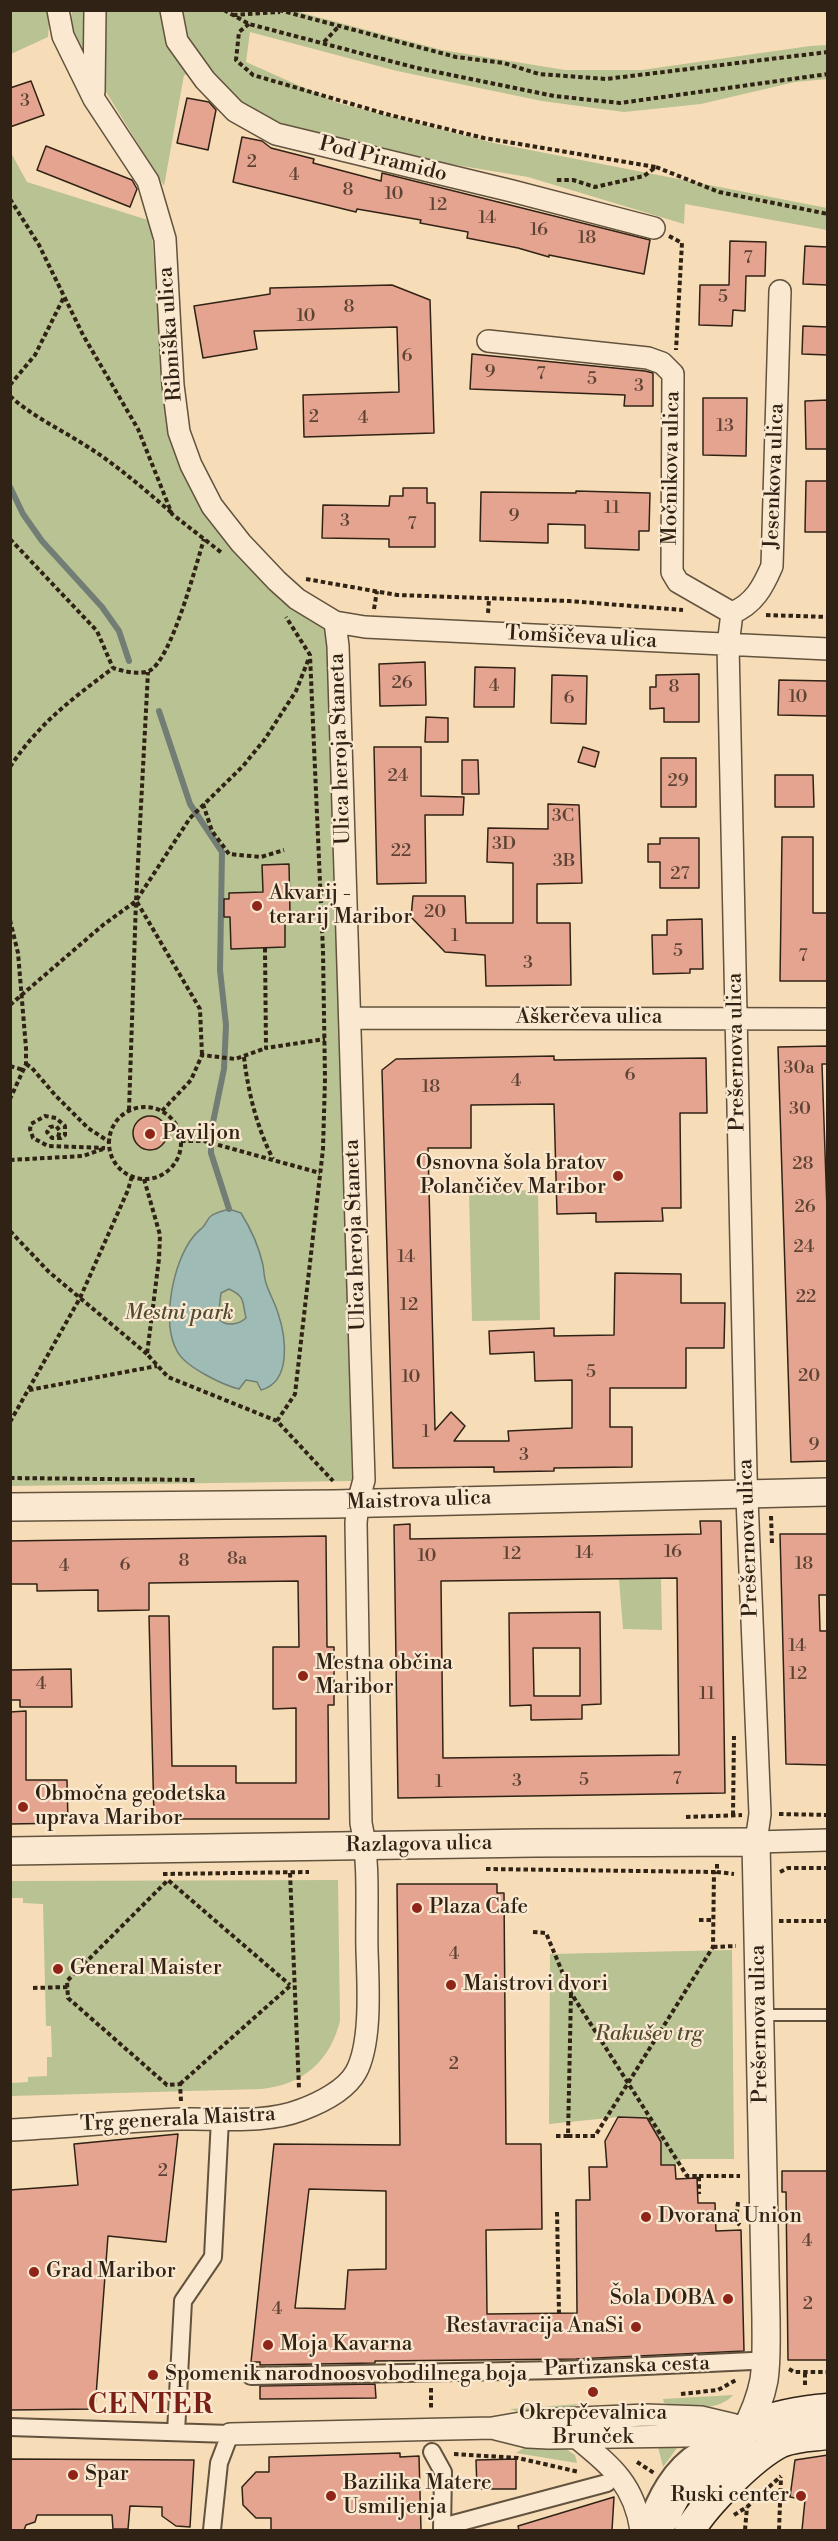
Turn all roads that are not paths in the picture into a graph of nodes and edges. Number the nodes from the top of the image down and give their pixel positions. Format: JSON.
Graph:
{"nodes":[{"id":1,"x":58,"y":10,"type":"edge"},
{"id":2,"x":95,"y":10,"type":"edge"},
{"id":3,"x":171,"y":10,"type":"edge"},
{"id":4,"x":94,"y":99,"type":"junction"},
{"id":5,"x":654,"y":228,"type":"dead end"},
{"id":6,"x":780,"y":291,"type":"dead end"},
{"id":7,"x":488,"y":341,"type":"dead end"},
{"id":8,"x":732,"y":613,"type":"junction"},
{"id":9,"x":334,"y":622,"type":"junction"},
{"id":10,"x":728,"y":645,"type":"junction"},
{"id":11,"x":828,"y":649,"type":"edge"},
{"id":12,"x":736,"y":1017,"type":"junction"},
{"id":13,"x":350,"y":1018,"type":"junction"},
{"id":14,"x":828,"y":1019,"type":"edge"},
{"id":15,"x":828,"y":1492,"type":"edge"},
{"id":16,"x":747,"y":1493,"type":"junction"},
{"id":17,"x":358,"y":1502,"type":"junction"},
{"id":18,"x":10,"y":1508,"type":"edge"},
{"id":19,"x":828,"y":1840,"type":"edge"},
{"id":20,"x":756,"y":1842,"type":"junction"},
{"id":21,"x":365,"y":1846,"type":"junction"},
{"id":22,"x":10,"y":1851,"type":"edge"},
{"id":23,"x":760,"y":2015,"type":"junction"},
{"id":24,"x":828,"y":2015,"type":"edge"},
{"id":25,"x":220,"y":2119,"type":"junction"},
{"id":26,"x":10,"y":2130,"type":"edge"},
{"id":27,"x":752,"y":2361,"type":"dead end"},
{"id":28,"x":251,"y":2376,"type":"dead end"},
{"id":29,"x":816,"y":2400,"type":"edge"},
{"id":30,"x":10,"y":2427,"type":"edge"},
{"id":31,"x":577,"y":2428,"type":"junction"},
{"id":32,"x":746,"y":2428,"type":"junction"},
{"id":33,"x":176,"y":2432,"type":"junction"},
{"id":34,"x":230,"y":2434,"type":"junction"},
{"id":35,"x":817,"y":2435,"type":"edge"},
{"id":36,"x":432,"y":2452,"type":"dead end"},
{"id":37,"x":607,"y":2483,"type":"dead end"},
{"id":38,"x":442,"y":2529,"type":"edge"},
{"id":39,"x":691,"y":2529,"type":"edge"},
{"id":40,"x":212,"y":2530,"type":"edge"},
{"id":41,"x":641,"y":2530,"type":"edge"},
{"id":42,"x":657,"y":2530,"type":"edge"}],
"edges":[{"from":1,"to":4,"type":"street","name":"Ribniška ulica"},
{"from":2,"to":4,"type":"street"},
{"from":3,"to":5,"type":"street","name":"Pod Piramido"},
{"from":4,"to":9,"type":"street","name":"Ribniška ulica"},
{"from":6,"to":8,"type":"street","name":"Jesenkova ulica"},
{"from":7,"to":8,"type":"street","name":"Močnikova ulica"},
{"from":8,"to":10,"type":"street"},
{"from":9,"to":10,"type":"street","name":"Tomšičeva ulica"},
{"from":9,"to":13,"type":"street","name":"Ulica heroja Staneta"},
{"from":10,"to":11,"type":"street","name":"Tomšičeva ulica"},
{"from":10,"to":12,"type":"street","name":"Prešernova ulica"},
{"from":12,"to":13,"type":"street","name":"Aškerčeva ulica"},
{"from":12,"to":14,"type":"street","name":"Aškerčeva ulica"},
{"from":12,"to":16,"type":"street","name":"Prešernova ulica"},
{"from":13,"to":17,"type":"street","name":"Ulica heroja Staneta"},
{"from":15,"to":16,"type":"street","name":"Maistrova ulica"},
{"from":16,"to":17,"type":"street","name":"Maistrova ulica"},
{"from":16,"to":20,"type":"street","name":"Prešernova ulica"},
{"from":17,"to":18,"type":"street","name":"Maistrova ulica"},
{"from":17,"to":21,"type":"street","name":"Ulica heroja Staneta"},
{"from":19,"to":20,"type":"street","name":"Razlagova ulica"},
{"from":20,"to":21,"type":"street","name":"Razlagova ulica"},
{"from":20,"to":23,"type":"street","name":"Prešernova ulica"},
{"from":21,"to":22,"type":"street","name":"Razlagova ulica"},
{"from":21,"to":25,"type":"street","name":"Trg generala Maistra"},
{"from":23,"to":24,"type":"lane"},
{"from":23,"to":32,"type":"street","name":"Prešernova ulica"},
{"from":25,"to":26,"type":"street","name":"Trg generala Maistra"},
{"from":25,"to":33,"type":"street"},
{"from":27,"to":28,"type":"street","name":"Partizanska cesta"},
{"from":29,"to":32,"type":"main road"},
{"from":30,"to":33,"type":"street"},
{"from":31,"to":32,"type":"street"},
{"from":31,"to":34,"type":"street"},
{"from":31,"to":41,"type":"street"},
{"from":32,"to":35,"type":"street"},
{"from":32,"to":39,"type":"street","name":"Prešernova ulica"},
{"from":32,"to":41,"type":"lane"},
{"from":32,"to":42,"type":"main road"},
{"from":33,"to":34,"type":"street"},
{"from":34,"to":40,"type":"street"},
{"from":35,"to":39,"type":"main road"},
{"from":36,"to":38,"type":"street"},
{"from":37,"to":38,"type":"street"}]}
